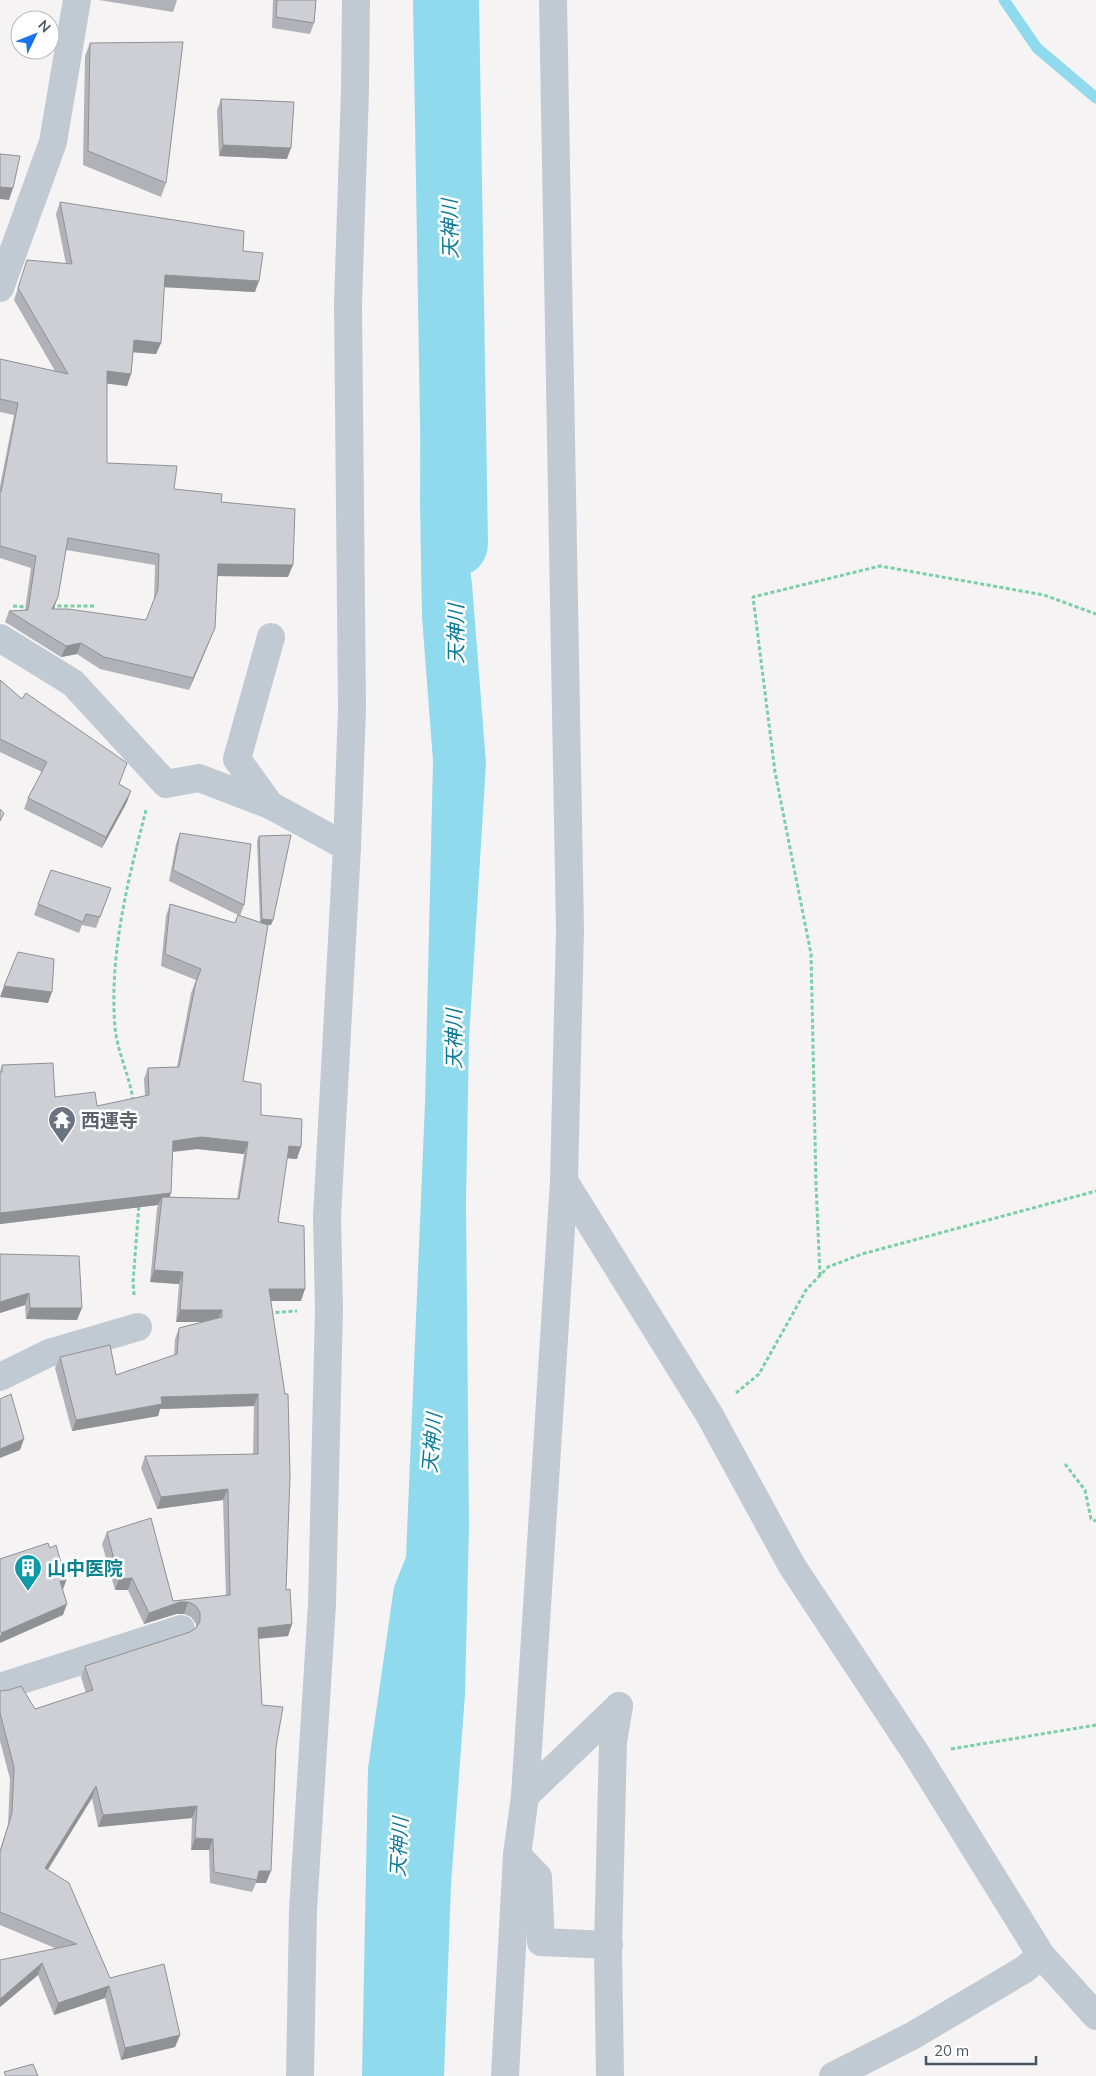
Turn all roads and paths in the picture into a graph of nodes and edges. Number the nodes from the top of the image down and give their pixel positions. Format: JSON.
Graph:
{"nodes":[{"id":1,"x":77,"y":0,"type":"edge"},
{"id":2,"x":356,"y":0,"type":"edge"},
{"id":3,"x":553,"y":0,"type":"edge"},
{"id":4,"x":0,"y":288,"type":"edge"},
{"id":5,"x":9,"y":606,"type":"dead end"},
{"id":6,"x":94,"y":606,"type":"dead end"},
{"id":7,"x":36,"y":607,"type":"edge"},
{"id":8,"x":45,"y":607,"type":"edge"},
{"id":9,"x":1096,"y":614,"type":"edge"},
{"id":10,"x":271,"y":637,"type":"dead end"},
{"id":11,"x":0,"y":638,"type":"edge"},
{"id":12,"x":166,"y":784,"type":"junction"},
{"id":13,"x":270,"y":805,"type":"junction"},
{"id":14,"x":347,"y":847,"type":"junction"},
{"id":15,"x":133,"y":1103,"type":"edge"},
{"id":16,"x":564,"y":1181,"type":"junction"},
{"id":17,"x":1096,"y":1191,"type":"edge"},
{"id":18,"x":139,"y":1201,"type":"edge"},
{"id":19,"x":820,"y":1276,"type":"junction"},
{"id":20,"x":329,"y":1309,"type":"junction"},
{"id":21,"x":262,"y":1314,"type":"edge"},
{"id":22,"x":138,"y":1327,"type":"joint"},
{"id":23,"x":0,"y":1377,"type":"edge"},
{"id":24,"x":709,"y":1414,"type":"junction"},
{"id":25,"x":1065,"y":1464,"type":"dead end"},
{"id":26,"x":1096,"y":1521,"type":"edge"},
{"id":27,"x":181,"y":1628,"type":"dead end"},
{"id":28,"x":0,"y":1688,"type":"edge"},
{"id":29,"x":1096,"y":1725,"type":"edge"},
{"id":30,"x":917,"y":1755,"type":"junction"},
{"id":31,"x":525,"y":1796,"type":"junction"},
{"id":32,"x":517,"y":1855,"type":"junction"},
{"id":33,"x":609,"y":1945,"type":"junction"},
{"id":34,"x":1041,"y":1955,"type":"junction"},
{"id":35,"x":1096,"y":2016,"type":"edge"},
{"id":36,"x":300,"y":2076,"type":"edge"},
{"id":37,"x":505,"y":2076,"type":"edge"},
{"id":38,"x":610,"y":2076,"type":"edge"},
{"id":39,"x":833,"y":2076,"type":"edge"}],
"edges":[{"from":1,"to":4,"type":"street"},
{"from":2,"to":14,"type":"street"},
{"from":3,"to":16,"type":"street"},
{"from":5,"to":7,"type":"path"},
{"from":6,"to":8,"type":"path"},
{"from":9,"to":19,"type":"path"},
{"from":10,"to":13,"type":"street"},
{"from":11,"to":12,"type":"street"},
{"from":12,"to":13,"type":"street"},
{"from":12,"to":15,"type":"path"},
{"from":13,"to":14,"type":"street"},
{"from":14,"to":20,"type":"street"},
{"from":16,"to":24,"type":"street"},
{"from":16,"to":31,"type":"street"},
{"from":17,"to":19,"type":"path"},
{"from":18,"to":22,"type":"path"},
{"from":19,"to":24,"type":"path"},
{"from":20,"to":21,"type":"path"},
{"from":20,"to":36,"type":"street"},
{"from":22,"to":23,"type":"street"},
{"from":24,"to":30,"type":"street"},
{"from":25,"to":26,"type":"path"},
{"from":27,"to":28,"type":"street"},
{"from":29,"to":30,"type":"path"},
{"from":30,"to":34,"type":"street"},
{"from":31,"to":32,"type":"street"},
{"from":31,"to":33,"type":"street"},
{"from":32,"to":33,"type":"street"},
{"from":32,"to":37,"type":"street"},
{"from":33,"to":38,"type":"street"},
{"from":34,"to":35,"type":"street"},
{"from":34,"to":39,"type":"street"}]}
